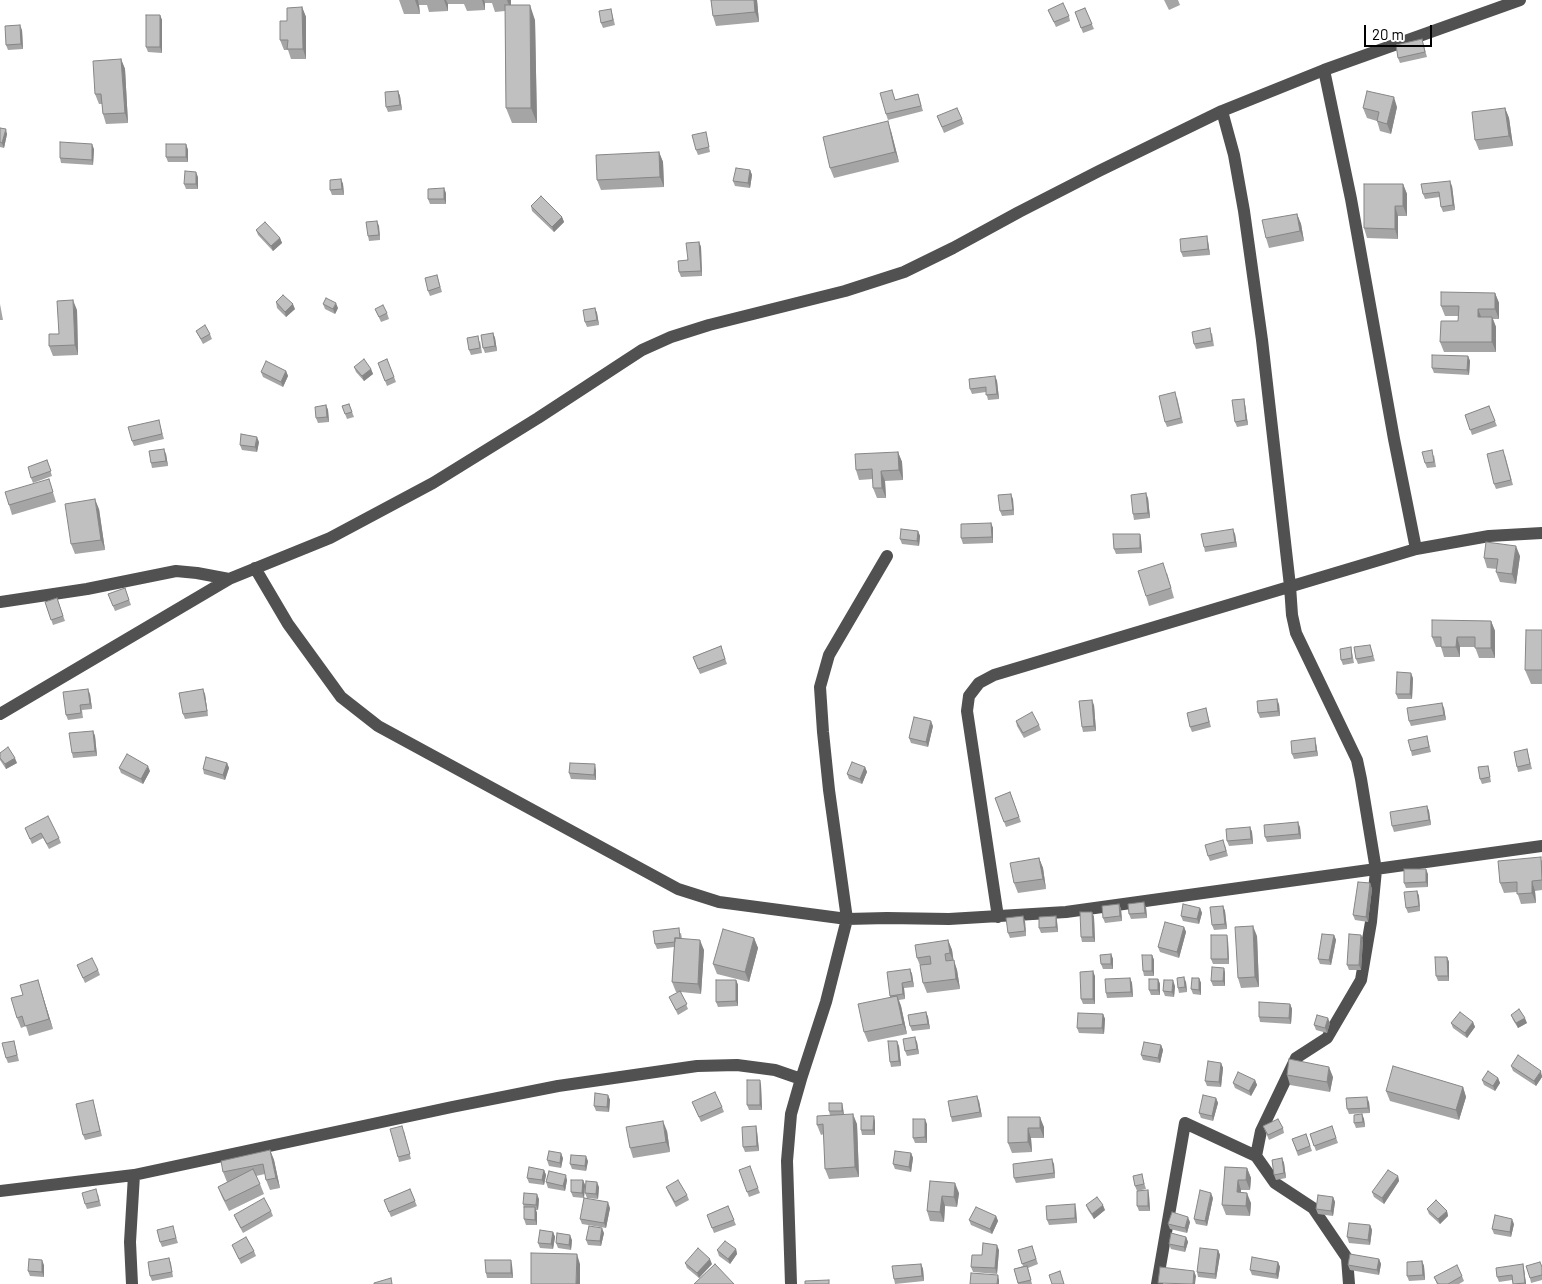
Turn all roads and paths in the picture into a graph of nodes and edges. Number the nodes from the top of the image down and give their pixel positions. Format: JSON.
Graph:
{"nodes":[{"id":1,"x":1520,"y":0,"type":"edge"},
{"id":2,"x":1324,"y":70,"type":"junction"},
{"id":3,"x":1222,"y":111,"type":"junction"},
{"id":4,"x":1542,"y":533,"type":"edge"},
{"id":5,"x":1416,"y":549,"type":"junction"},
{"id":6,"x":887,"y":556,"type":"dead end"},
{"id":7,"x":255,"y":568,"type":"junction"},
{"id":8,"x":229,"y":579,"type":"junction"},
{"id":9,"x":1290,"y":586,"type":"junction"},
{"id":10,"x":0,"y":602,"type":"edge"},
{"id":11,"x":0,"y":714,"type":"edge"},
{"id":12,"x":1542,"y":846,"type":"edge"},
{"id":13,"x":1376,"y":870,"type":"junction"},
{"id":14,"x":998,"y":917,"type":"junction"},
{"id":15,"x":847,"y":920,"type":"junction"},
{"id":16,"x":801,"y":1079,"type":"junction"},
{"id":17,"x":1256,"y":1156,"type":"junction"},
{"id":18,"x":134,"y":1175,"type":"junction"},
{"id":19,"x":0,"y":1190,"type":"edge"},
{"id":20,"x":132,"y":1284,"type":"edge"},
{"id":21,"x":791,"y":1284,"type":"edge"},
{"id":22,"x":1157,"y":1284,"type":"edge"},
{"id":23,"x":1349,"y":1284,"type":"edge"}],
"edges":[{"from":1,"to":2,"type":"street"},
{"from":2,"to":3,"type":"street"},
{"from":2,"to":5,"type":"street"},
{"from":3,"to":7,"type":"street"},
{"from":3,"to":9,"type":"street"},
{"from":4,"to":5,"type":"street"},
{"from":5,"to":9,"type":"street"},
{"from":6,"to":15,"type":"street"},
{"from":7,"to":8,"type":"street"},
{"from":7,"to":15,"type":"street"},
{"from":8,"to":10,"type":"street"},
{"from":8,"to":11,"type":"street"},
{"from":9,"to":13,"type":"street"},
{"from":9,"to":14,"type":"street"},
{"from":12,"to":13,"type":"street"},
{"from":13,"to":14,"type":"street"},
{"from":13,"to":17,"type":"street"},
{"from":14,"to":15,"type":"street"},
{"from":15,"to":16,"type":"street"},
{"from":16,"to":18,"type":"street"},
{"from":16,"to":21,"type":"street"},
{"from":17,"to":22,"type":"street"},
{"from":17,"to":23,"type":"street"},
{"from":18,"to":19,"type":"street"},
{"from":18,"to":20,"type":"street"}]}
